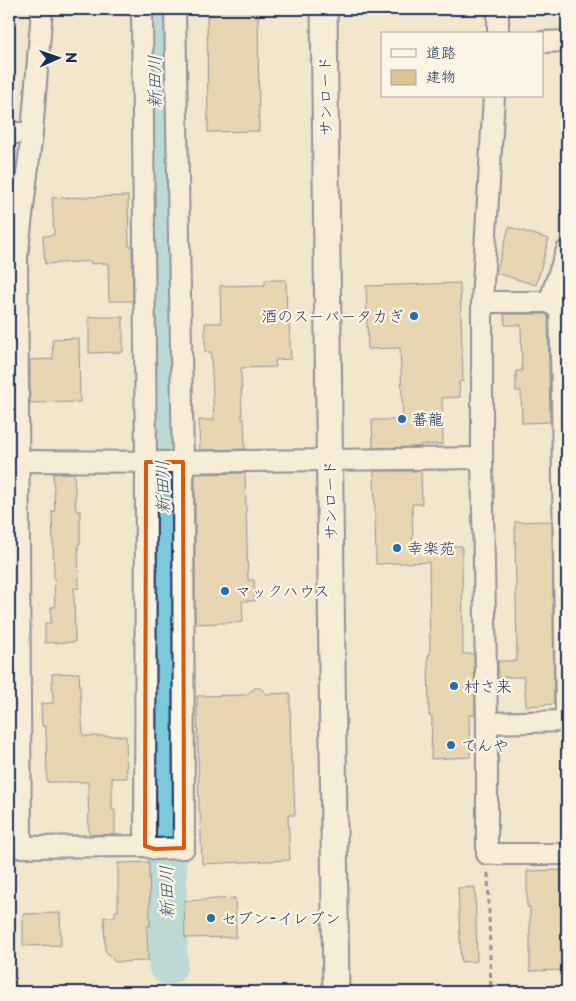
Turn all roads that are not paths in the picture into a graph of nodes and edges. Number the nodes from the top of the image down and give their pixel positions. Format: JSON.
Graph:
{"nodes":[{"id":1,"x":42,"y":9,"type":"edge"},
{"id":2,"x":142,"y":9,"type":"edge"},
{"id":3,"x":175,"y":9,"type":"edge"},
{"id":4,"x":324,"y":9,"type":"edge"},
{"id":5,"x":498,"y":9,"type":"edge"},
{"id":6,"x":498,"y":32,"type":"edge"},
{"id":7,"x":567,"y":41,"type":"edge"},
{"id":8,"x":544,"y":42,"type":"edge"},
{"id":9,"x":494,"y":98,"type":"edge"},
{"id":10,"x":9,"y":133,"type":"edge"},
{"id":11,"x":32,"y":133,"type":"junction"},
{"id":12,"x":567,"y":250,"type":"edge"},
{"id":13,"x":13,"y":257,"type":"edge"},
{"id":14,"x":482,"y":302,"type":"junction"},
{"id":15,"x":549,"y":302,"type":"junction"},
{"id":16,"x":482,"y":458,"type":"junction"},
{"id":17,"x":330,"y":460,"type":"junction"},
{"id":18,"x":18,"y":461,"type":"junction"},
{"id":19,"x":164,"y":462,"type":"junction"},
{"id":20,"x":566,"y":721,"type":"edge"},
{"id":21,"x":487,"y":723,"type":"junction"},
{"id":22,"x":15,"y":847,"type":"edge"},
{"id":23,"x":150,"y":848,"type":"junction"},
{"id":24,"x":567,"y":854,"type":"edge"},
{"id":25,"x":336,"y":992,"type":"edge"}],
"edges":[{"from":1,"to":11,"type":"street"},
{"from":2,"to":19,"type":"street"},
{"from":3,"to":19,"type":"street"},
{"from":4,"to":17,"type":"street","name":"サンロード"},
{"from":5,"to":6,"type":"street"},
{"from":7,"to":8,"type":"street"},
{"from":9,"to":14,"type":"street"},
{"from":10,"to":11,"type":"street"},
{"from":11,"to":13,"type":"street"},
{"from":12,"to":15,"type":"street"},
{"from":13,"to":18,"type":"street"},
{"from":14,"to":15,"type":"street"},
{"from":14,"to":16,"type":"street"},
{"from":15,"to":20,"type":"street"},
{"from":16,"to":17,"type":"street"},
{"from":16,"to":21,"type":"street"},
{"from":17,"to":19,"type":"street"},
{"from":17,"to":25,"type":"street","name":"サンロード"},
{"from":18,"to":19,"type":"street"},
{"from":18,"to":22,"type":"street"},
{"from":19,"to":23,"type":"street"},
{"from":19,"to":23,"type":"street"},
{"from":20,"to":21,"type":"street"},
{"from":21,"to":24,"type":"street"},
{"from":22,"to":23,"type":"street"}]}
